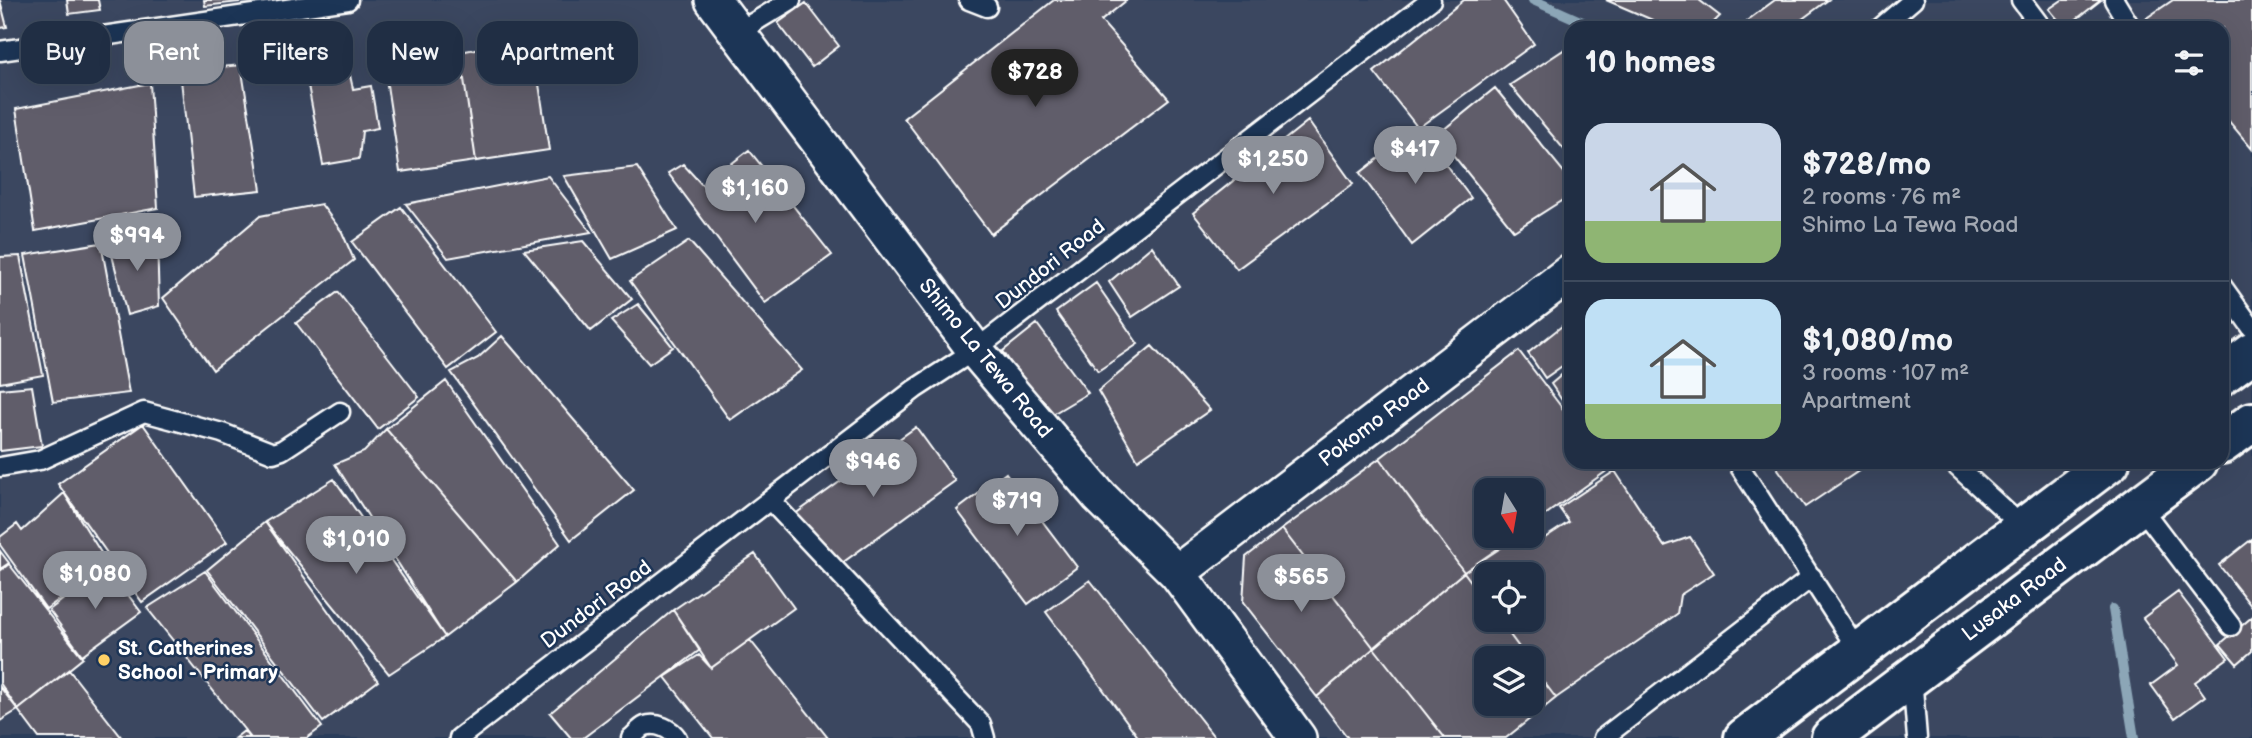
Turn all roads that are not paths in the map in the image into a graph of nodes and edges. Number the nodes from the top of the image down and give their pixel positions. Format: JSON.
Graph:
{"nodes":[{"id":1,"x":348,"y":0,"type":"edge"},
{"id":2,"x":713,"y":0,"type":"edge"},
{"id":3,"x":791,"y":0,"type":"edge"},
{"id":4,"x":969,"y":0,"type":"edge"},
{"id":5,"x":1431,"y":0,"type":"edge"},
{"id":6,"x":1913,"y":0,"type":"edge"},
{"id":7,"x":2021,"y":0,"type":"edge"},
{"id":8,"x":2113,"y":0,"type":"edge"},
{"id":9,"x":987,"y":7,"type":"dead end"},
{"id":10,"x":1888,"y":21,"type":"edge"},
{"id":11,"x":2037,"y":21,"type":"edge"},
{"id":12,"x":2126,"y":21,"type":"edge"},
{"id":13,"x":738,"y":32,"type":"junction"},
{"id":14,"x":0,"y":51,"type":"edge"},
{"id":15,"x":1564,"y":277,"type":"edge"},
{"id":16,"x":2229,"y":296,"type":"edge"},
{"id":17,"x":2252,"y":328,"type":"edge"},
{"id":18,"x":975,"y":351,"type":"junction"},
{"id":19,"x":2252,"y":353,"type":"edge"},
{"id":20,"x":2229,"y":370,"type":"edge"},
{"id":21,"x":340,"y":412,"type":"dead end"},
{"id":22,"x":2252,"y":422,"type":"edge"},
{"id":23,"x":2229,"y":439,"type":"edge"},
{"id":24,"x":0,"y":467,"type":"edge"},
{"id":25,"x":1741,"y":469,"type":"edge"},
{"id":26,"x":1960,"y":469,"type":"edge"},
{"id":27,"x":2101,"y":469,"type":"edge"},
{"id":28,"x":2189,"y":469,"type":"edge"},
{"id":29,"x":770,"y":500,"type":"junction"},
{"id":30,"x":2140,"y":506,"type":"junction"},
{"id":31,"x":2024,"y":528,"type":"junction"},
{"id":32,"x":1177,"y":573,"type":"junction"},
{"id":33,"x":1812,"y":577,"type":"junction"},
{"id":34,"x":2231,"y":626,"type":"dead end"},
{"id":35,"x":1859,"y":652,"type":"junction"},
{"id":36,"x":1912,"y":676,"type":"junction"},
{"id":37,"x":459,"y":738,"type":"edge"},
{"id":38,"x":631,"y":738,"type":"edge"},
{"id":39,"x":677,"y":738,"type":"edge"},
{"id":40,"x":985,"y":738,"type":"edge"},
{"id":41,"x":1298,"y":738,"type":"edge"},
{"id":42,"x":1603,"y":738,"type":"edge"},
{"id":43,"x":1744,"y":738,"type":"edge"},
{"id":44,"x":1831,"y":738,"type":"edge"},
{"id":45,"x":1917,"y":738,"type":"edge"}],
"edges":[{"from":1,"to":14,"type":"lane"},
{"from":2,"to":13,"type":"street","name":"Shimo La Tewa Road"},
{"from":3,"to":13,"type":"lane"},
{"from":4,"to":9,"type":"lane"},
{"from":5,"to":18,"type":"lane","name":"Dundori Road"},
{"from":6,"to":10,"type":"lane"},
{"from":7,"to":11,"type":"lane"},
{"from":8,"to":12,"type":"lane"},
{"from":13,"to":18,"type":"street","name":"Shimo La Tewa Road"},
{"from":15,"to":32,"type":"street","name":"Pokomo Road"},
{"from":16,"to":17,"type":"lane"},
{"from":18,"to":29,"type":"lane","name":"Dundori Road"},
{"from":18,"to":32,"type":"street","name":"Shimo La Tewa Road"},
{"from":19,"to":20,"type":"main road"},
{"from":21,"to":24,"type":"lane"},
{"from":22,"to":23,"type":"main road"},
{"from":25,"to":33,"type":"lane"},
{"from":26,"to":31,"type":"lane"},
{"from":27,"to":31,"type":"main road"},
{"from":28,"to":30,"type":"main road","name":"Lusaka Road"},
{"from":29,"to":37,"type":"lane","name":"Dundori Road"},
{"from":29,"to":40,"type":"lane"},
{"from":30,"to":34,"type":"lane"},
{"from":30,"to":36,"type":"main road","name":"Lusaka Road"},
{"from":31,"to":35,"type":"main road"},
{"from":32,"to":41,"type":"street","name":"Shimo La Tewa Road"},
{"from":33,"to":35,"type":"lane"},
{"from":33,"to":42,"type":"lane"},
{"from":35,"to":43,"type":"main road"},
{"from":36,"to":44,"type":"main road","name":"Lusaka Road"},
{"from":36,"to":45,"type":"lane"},
{"from":38,"to":39,"type":"lane"}]}
